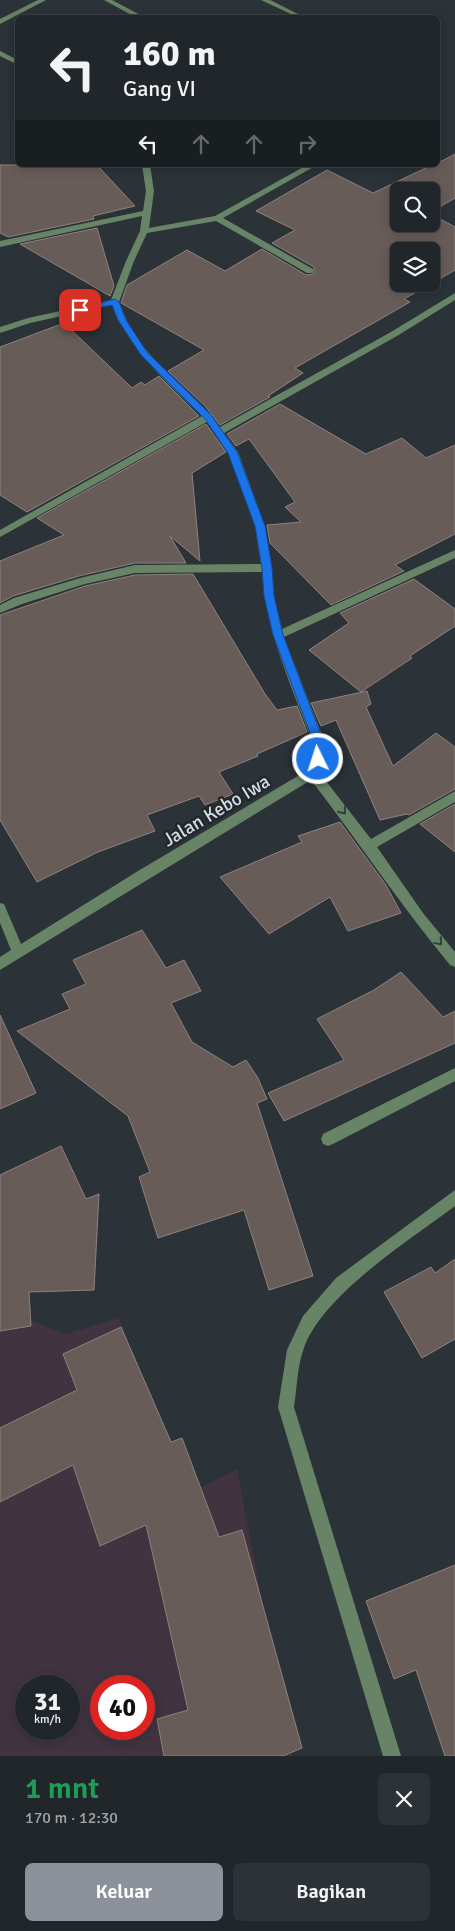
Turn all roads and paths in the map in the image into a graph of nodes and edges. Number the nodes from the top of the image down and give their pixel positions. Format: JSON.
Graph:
{"nodes":[{"id":1,"x":43,"y":0,"type":"edge"},
{"id":2,"x":107,"y":0,"type":"edge"},
{"id":3,"x":264,"y":0,"type":"edge"},
{"id":4,"x":137,"y":15,"type":"edge"},
{"id":5,"x":295,"y":15,"type":"edge"},
{"id":6,"x":0,"y":22,"type":"edge"},
{"id":7,"x":0,"y":53,"type":"edge"},
{"id":8,"x":15,"y":61,"type":"edge"},
{"id":9,"x":146,"y":167,"type":"edge"},
{"id":10,"x":309,"y":167,"type":"edge"},
{"id":11,"x":148,"y":212,"type":"junction"},
{"id":12,"x":217,"y":218,"type":"junction"},
{"id":13,"x":144,"y":231,"type":"junction"},
{"id":14,"x":0,"y":244,"type":"edge"},
{"id":15,"x":310,"y":270,"type":"dead end"},
{"id":16,"x":455,"y":296,"type":"edge"},
{"id":17,"x":115,"y":302,"type":"junction"},
{"id":18,"x":0,"y":330,"type":"edge"},
{"id":19,"x":208,"y":417,"type":"junction"},
{"id":20,"x":219,"y":432,"type":"junction"},
{"id":21,"x":0,"y":534,"type":"edge"},
{"id":22,"x":455,"y":554,"type":"edge"},
{"id":23,"x":267,"y":568,"type":"junction"},
{"id":24,"x":0,"y":609,"type":"edge"},
{"id":25,"x":278,"y":635,"type":"junction"},
{"id":26,"x":313,"y":773,"type":"junction"},
{"id":27,"x":455,"y":796,"type":"edge"},
{"id":28,"x":369,"y":846,"type":"junction"},
{"id":29,"x":0,"y":908,"type":"edge"},
{"id":30,"x":18,"y":951,"type":"junction"},
{"id":31,"x":455,"y":961,"type":"edge"},
{"id":32,"x":0,"y":964,"type":"edge"},
{"id":33,"x":455,"y":1074,"type":"edge"},
{"id":34,"x":328,"y":1139,"type":"dead end"},
{"id":35,"x":455,"y":1196,"type":"edge"},
{"id":36,"x":392,"y":1756,"type":"edge"}],
"edges":[{"from":1,"to":6,"type":"street"},
{"from":2,"to":4,"type":"street"},
{"from":3,"to":5,"type":"street"},
{"from":7,"to":8,"type":"street"},
{"from":9,"to":11,"type":"street"},
{"from":10,"to":12,"type":"street"},
{"from":11,"to":13,"type":"street"},
{"from":11,"to":14,"type":"street"},
{"from":12,"to":13,"type":"street"},
{"from":12,"to":15,"type":"street"},
{"from":13,"to":17,"type":"street"},
{"from":16,"to":20,"type":"street"},
{"from":17,"to":18,"type":"street"},
{"from":17,"to":19,"type":"street"},
{"from":19,"to":20,"type":"street"},
{"from":19,"to":21,"type":"street"},
{"from":20,"to":23,"type":"street"},
{"from":22,"to":25,"type":"street"},
{"from":23,"to":24,"type":"street"},
{"from":23,"to":25,"type":"street"},
{"from":25,"to":26,"type":"street"},
{"from":26,"to":28,"type":"street","one_way":true},
{"from":26,"to":30,"type":"street","name":"Jalan Kebo Iwa"},
{"from":27,"to":28,"type":"street"},
{"from":28,"to":31,"type":"street","one_way":true},
{"from":29,"to":30,"type":"street"},
{"from":30,"to":32,"type":"street","name":"Jalan Kebo Iwa"},
{"from":33,"to":34,"type":"street"},
{"from":35,"to":36,"type":"street"}]}
